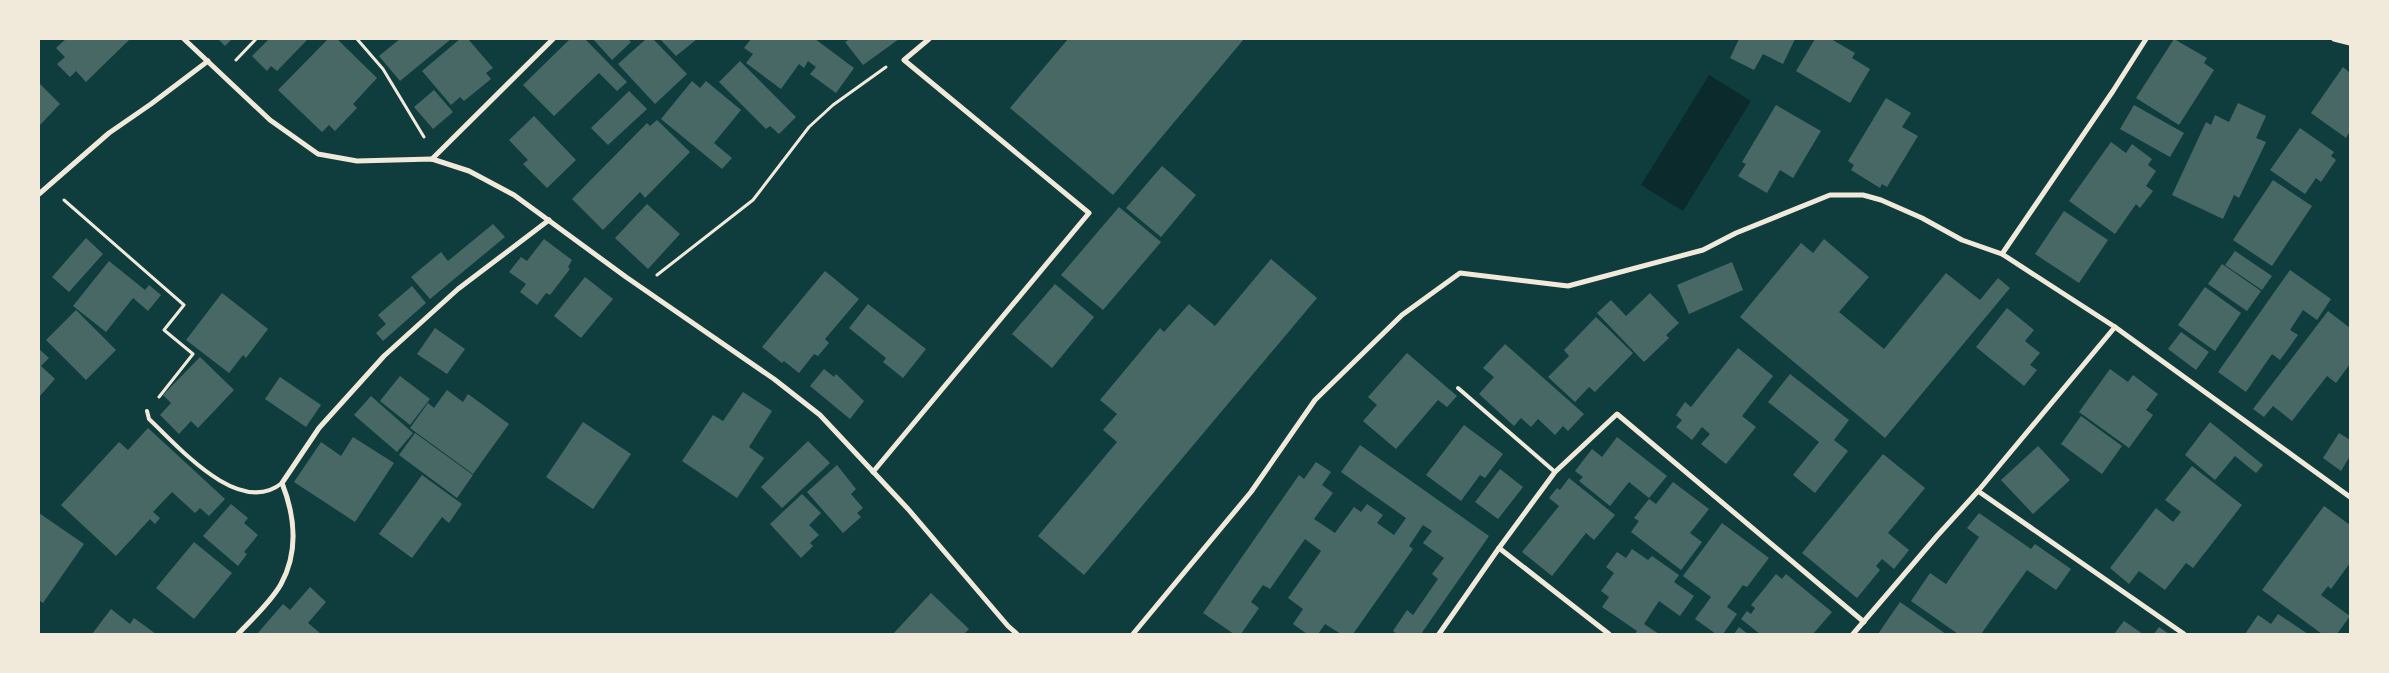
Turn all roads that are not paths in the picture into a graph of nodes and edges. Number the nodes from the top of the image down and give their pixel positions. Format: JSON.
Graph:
{"nodes":[{"id":1,"x":184,"y":39,"type":"edge"},
{"id":2,"x":553,"y":39,"type":"edge"},
{"id":3,"x":929,"y":39,"type":"edge"},
{"id":4,"x":2146,"y":39,"type":"edge"},
{"id":5,"x":2334,"y":39,"type":"edge"},
{"id":6,"x":2350,"y":43,"type":"edge"},
{"id":7,"x":208,"y":61,"type":"junction"},
{"id":8,"x":432,"y":159,"type":"junction"},
{"id":9,"x":39,"y":194,"type":"edge"},
{"id":10,"x":549,"y":220,"type":"junction"},
{"id":11,"x":2002,"y":254,"type":"junction"},
{"id":12,"x":2115,"y":327,"type":"junction"},
{"id":13,"x":1458,"y":388,"type":"dead end"},
{"id":14,"x":147,"y":411,"type":"road end"},
{"id":15,"x":873,"y":472,"type":"junction"},
{"id":16,"x":1555,"y":472,"type":"junction"},
{"id":17,"x":282,"y":483,"type":"junction"},
{"id":18,"x":1978,"y":491,"type":"junction"},
{"id":19,"x":2350,"y":497,"type":"edge"},
{"id":20,"x":1499,"y":548,"type":"junction"},
{"id":21,"x":1864,"y":622,"type":"junction"},
{"id":22,"x":238,"y":634,"type":"edge"},
{"id":23,"x":1017,"y":634,"type":"edge"},
{"id":24,"x":1133,"y":634,"type":"edge"},
{"id":25,"x":1439,"y":634,"type":"edge"},
{"id":26,"x":1609,"y":634,"type":"edge"},
{"id":27,"x":1853,"y":634,"type":"edge"},
{"id":28,"x":2184,"y":634,"type":"edge"}],
"edges":[{"from":1,"to":7,"type":"street"},
{"from":2,"to":8,"type":"street"},
{"from":3,"to":15,"type":"street"},
{"from":4,"to":11,"type":"street"},
{"from":5,"to":6,"type":"street"},
{"from":7,"to":8,"type":"street"},
{"from":7,"to":9,"type":"street"},
{"from":8,"to":10,"type":"street"},
{"from":10,"to":15,"type":"street"},
{"from":10,"to":17,"type":"street"},
{"from":11,"to":12,"type":"street"},
{"from":11,"to":24,"type":"street"},
{"from":12,"to":18,"type":"street"},
{"from":12,"to":19,"type":"street"},
{"from":13,"to":16,"type":"lane"},
{"from":14,"to":17,"type":"lane"},
{"from":15,"to":23,"type":"street"},
{"from":16,"to":20,"type":"street"},
{"from":16,"to":21,"type":"street"},
{"from":17,"to":22,"type":"street"},
{"from":18,"to":21,"type":"street"},
{"from":18,"to":28,"type":"street"},
{"from":20,"to":25,"type":"street"},
{"from":20,"to":26,"type":"street"},
{"from":21,"to":27,"type":"street"}]}
